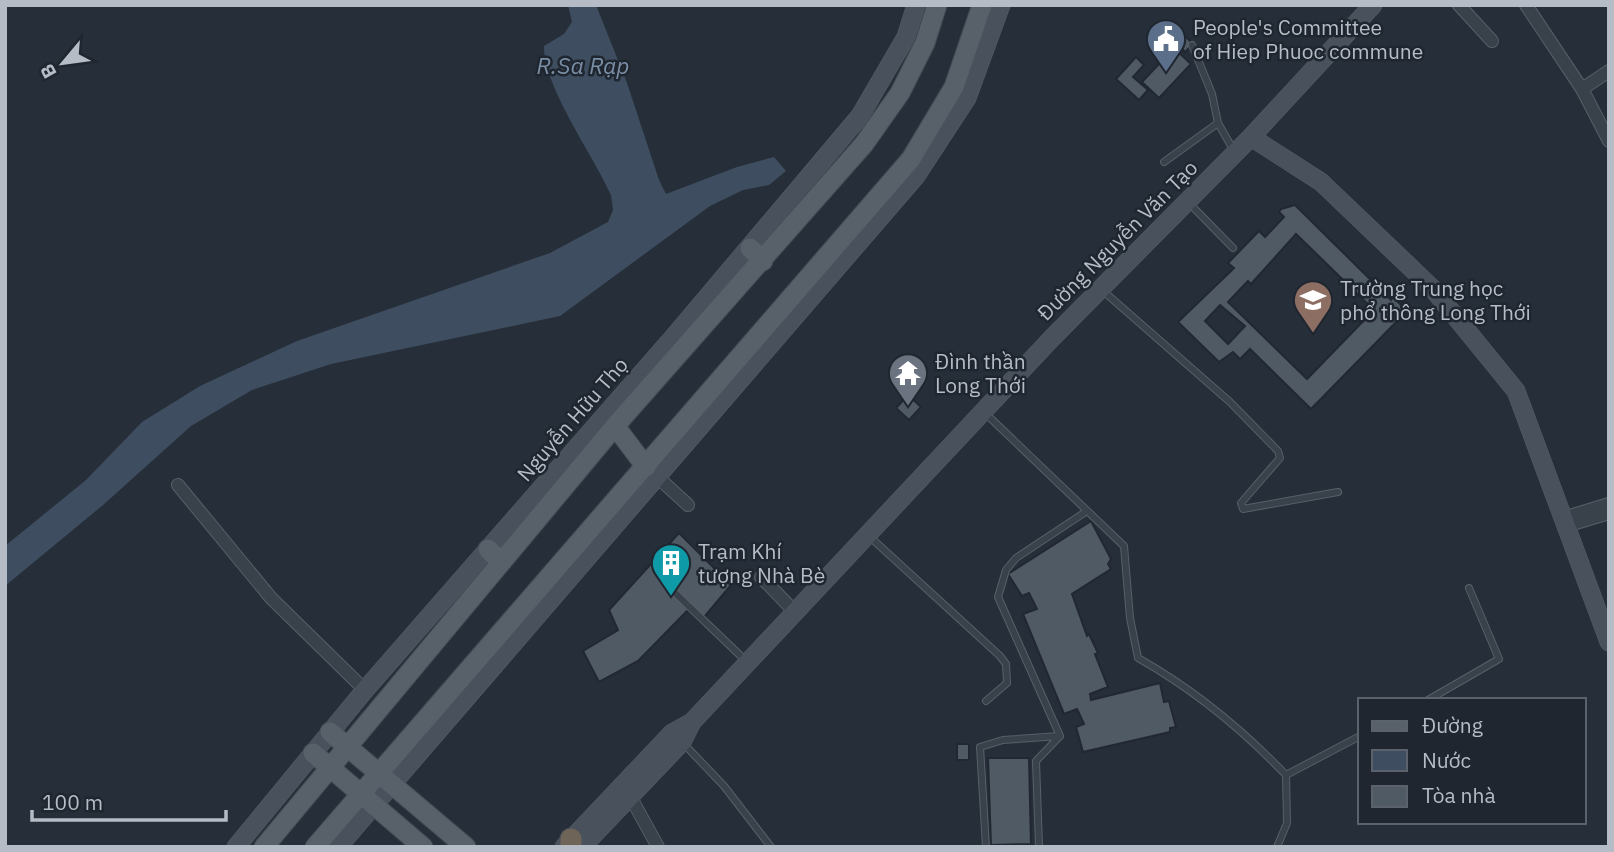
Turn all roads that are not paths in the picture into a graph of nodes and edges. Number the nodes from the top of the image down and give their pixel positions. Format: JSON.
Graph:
{"nodes":[{"id":1,"x":916,"y":5,"type":"edge"},
{"id":2,"x":937,"y":5,"type":"edge"},
{"id":3,"x":982,"y":5,"type":"edge"},
{"id":4,"x":1001,"y":5,"type":"edge"},
{"id":5,"x":1373,"y":5,"type":"edge"},
{"id":6,"x":1459,"y":5,"type":"edge"},
{"id":7,"x":1526,"y":5,"type":"edge"},
{"id":8,"x":1492,"y":41,"type":"dead end"},
{"id":9,"x":1192,"y":46,"type":"dead end"},
{"id":10,"x":1609,"y":71,"type":"edge"},
{"id":11,"x":1582,"y":89,"type":"junction"},
{"id":12,"x":1218,"y":123,"type":"junction"},
{"id":13,"x":1251,"y":136,"type":"junction"},
{"id":14,"x":1609,"y":141,"type":"edge"},
{"id":15,"x":1235,"y":153,"type":"junction"},
{"id":16,"x":1164,"y":162,"type":"dead end"},
{"id":17,"x":1187,"y":201,"type":"junction"},
{"id":18,"x":1233,"y":248,"type":"dead end"},
{"id":19,"x":757,"y":255,"type":"junction"},
{"id":20,"x":1101,"y":289,"type":"junction"},
{"id":21,"x":706,"y":409,"type":"junction"},
{"id":22,"x":983,"y":412,"type":"junction"},
{"id":23,"x":615,"y":426,"type":"junction"},
{"id":24,"x":652,"y":472,"type":"junction"},
{"id":25,"x":178,"y":485,"type":"dead end"},
{"id":26,"x":1338,"y":492,"type":"dead end"},
{"id":27,"x":1609,"y":504,"type":"edge"},
{"id":28,"x":688,"y":505,"type":"dead end"},
{"id":29,"x":1087,"y":511,"type":"junction"},
{"id":30,"x":1609,"y":513,"type":"edge"},
{"id":31,"x":1565,"y":522,"type":"junction"},
{"id":32,"x":869,"y":536,"type":"junction"},
{"id":33,"x":495,"y":555,"type":"junction"},
{"id":34,"x":761,"y":577,"type":"dead end"},
{"id":35,"x":1469,"y":588,"type":"dead end"},
{"id":36,"x":674,"y":592,"type":"dead end"},
{"id":37,"x":794,"y":611,"type":"junction"},
{"id":38,"x":1609,"y":642,"type":"edge"},
{"id":39,"x":748,"y":663,"type":"junction"},
{"id":40,"x":365,"y":690,"type":"junction"},
{"id":41,"x":1431,"y":698,"type":"edge"},
{"id":42,"x":986,"y":701,"type":"dead end"},
{"id":43,"x":692,"y":722,"type":"junction"},
{"id":44,"x":330,"y":732,"type":"junction"},
{"id":45,"x":1060,"y":736,"type":"junction"},
{"id":46,"x":1358,"y":737,"type":"edge"},
{"id":47,"x":682,"y":742,"type":"junction"},
{"id":48,"x":347,"y":747,"type":"junction"},
{"id":49,"x":313,"y":753,"type":"junction"},
{"id":50,"x":330,"y":767,"type":"junction"},
{"id":51,"x":1286,"y":775,"type":"junction"},
{"id":52,"x":385,"y":779,"type":"junction"},
{"id":53,"x":630,"y":796,"type":"junction"},
{"id":54,"x":368,"y":799,"type":"junction"},
{"id":55,"x":572,"y":845,"type":"edge"},
{"id":56,"x":1039,"y":846,"type":"edge"},
{"id":57,"x":236,"y":847,"type":"edge"},
{"id":58,"x":264,"y":847,"type":"edge"},
{"id":59,"x":315,"y":847,"type":"edge"},
{"id":60,"x":338,"y":847,"type":"edge"},
{"id":61,"x":423,"y":847,"type":"edge"},
{"id":62,"x":466,"y":847,"type":"edge"},
{"id":63,"x":658,"y":847,"type":"edge"},
{"id":64,"x":771,"y":847,"type":"edge"},
{"id":65,"x":986,"y":847,"type":"edge"},
{"id":66,"x":1277,"y":847,"type":"edge"}],
"edges":[{"from":1,"to":19,"type":"main road","name":"Nguyễn Hữu Thọ"},
{"from":2,"to":19,"type":"main road","name":"Nguyễn Hữu Thọ"},
{"from":3,"to":21,"type":"main road"},
{"from":4,"to":21,"type":"main road"},
{"from":5,"to":13,"type":"main road","name":"Đường Nguyễn Văn Tạo"},
{"from":6,"to":8,"type":"street"},
{"from":7,"to":11,"type":"street"},
{"from":9,"to":12,"type":"lane"},
{"from":10,"to":11,"type":"street"},
{"from":11,"to":14,"type":"street"},
{"from":12,"to":15,"type":"lane"},
{"from":12,"to":16,"type":"lane"},
{"from":13,"to":15,"type":"main road","name":"Đường Nguyễn Văn Tạo"},
{"from":13,"to":31,"type":"main road"},
{"from":15,"to":17,"type":"main road","name":"Đường Nguyễn Văn Tạo"},
{"from":17,"to":18,"type":"lane"},
{"from":17,"to":20,"type":"main road","name":"Đường Nguyễn Văn Tạo"},
{"from":19,"to":23,"type":"main road","name":"Nguyễn Hữu Thọ"},
{"from":19,"to":33,"type":"main road","name":"Nguyễn Hữu Thọ"},
{"from":20,"to":22,"type":"main road","name":"Đường Nguyễn Văn Tạo"},
{"from":20,"to":26,"type":"lane"},
{"from":21,"to":24,"type":"main road"},
{"from":22,"to":29,"type":"lane"},
{"from":22,"to":32,"type":"main road","name":"Đường Nguyễn Văn Tạo"},
{"from":23,"to":24,"type":"main road"},
{"from":23,"to":33,"type":"main road","name":"Nguyễn Hữu Thọ"},
{"from":24,"to":28,"type":"street"},
{"from":24,"to":52,"type":"main road"},
{"from":25,"to":40,"type":"street"},
{"from":27,"to":31,"type":"street"},
{"from":29,"to":45,"type":"lane"},
{"from":29,"to":51,"type":"lane"},
{"from":30,"to":31,"type":"street"},
{"from":31,"to":38,"type":"main road"},
{"from":32,"to":37,"type":"main road","name":"Đường Nguyễn Văn Tạo"},
{"from":32,"to":42,"type":"lane"},
{"from":33,"to":40,"type":"main road","name":"Nguyễn Hữu Thọ"},
{"from":33,"to":48,"type":"main road","name":"Nguyễn Hữu Thọ"},
{"from":34,"to":37,"type":"street"},
{"from":35,"to":41,"type":"lane"},
{"from":36,"to":39,"type":"lane"},
{"from":37,"to":39,"type":"main road","name":"Đường Nguyễn Văn Tạo"},
{"from":39,"to":43,"type":"main road","name":"Đường Nguyễn Văn Tạo"},
{"from":40,"to":44,"type":"main road","name":"Nguyễn Hữu Thọ"},
{"from":43,"to":47,"type":"main road","name":"Đường Nguyễn Văn Tạo"},
{"from":43,"to":55,"type":"main road","name":"Đường Nguyễn Văn Tạo"},
{"from":44,"to":48,"type":"main road"},
{"from":44,"to":49,"type":"main road","name":"Nguyễn Hữu Thọ"},
{"from":45,"to":56,"type":"lane"},
{"from":45,"to":65,"type":"lane"},
{"from":46,"to":51,"type":"lane"},
{"from":47,"to":53,"type":"main road","name":"Đường Nguyễn Văn Tạo"},
{"from":47,"to":64,"type":"lane"},
{"from":48,"to":50,"type":"main road","name":"Nguyễn Hữu Thọ"},
{"from":48,"to":52,"type":"main road"},
{"from":49,"to":50,"type":"main road"},
{"from":49,"to":57,"type":"main road","name":"Nguyễn Hữu Thọ"},
{"from":50,"to":54,"type":"main road"},
{"from":50,"to":58,"type":"main road","name":"Nguyễn Hữu Thọ"},
{"from":51,"to":66,"type":"lane"},
{"from":52,"to":54,"type":"main road"},
{"from":52,"to":62,"type":"main road"},
{"from":53,"to":55,"type":"main road","name":"Đường Nguyễn Văn Tạo"},
{"from":53,"to":63,"type":"street"},
{"from":54,"to":59,"type":"main road"},
{"from":54,"to":60,"type":"main road"},
{"from":54,"to":61,"type":"main road"}]}
